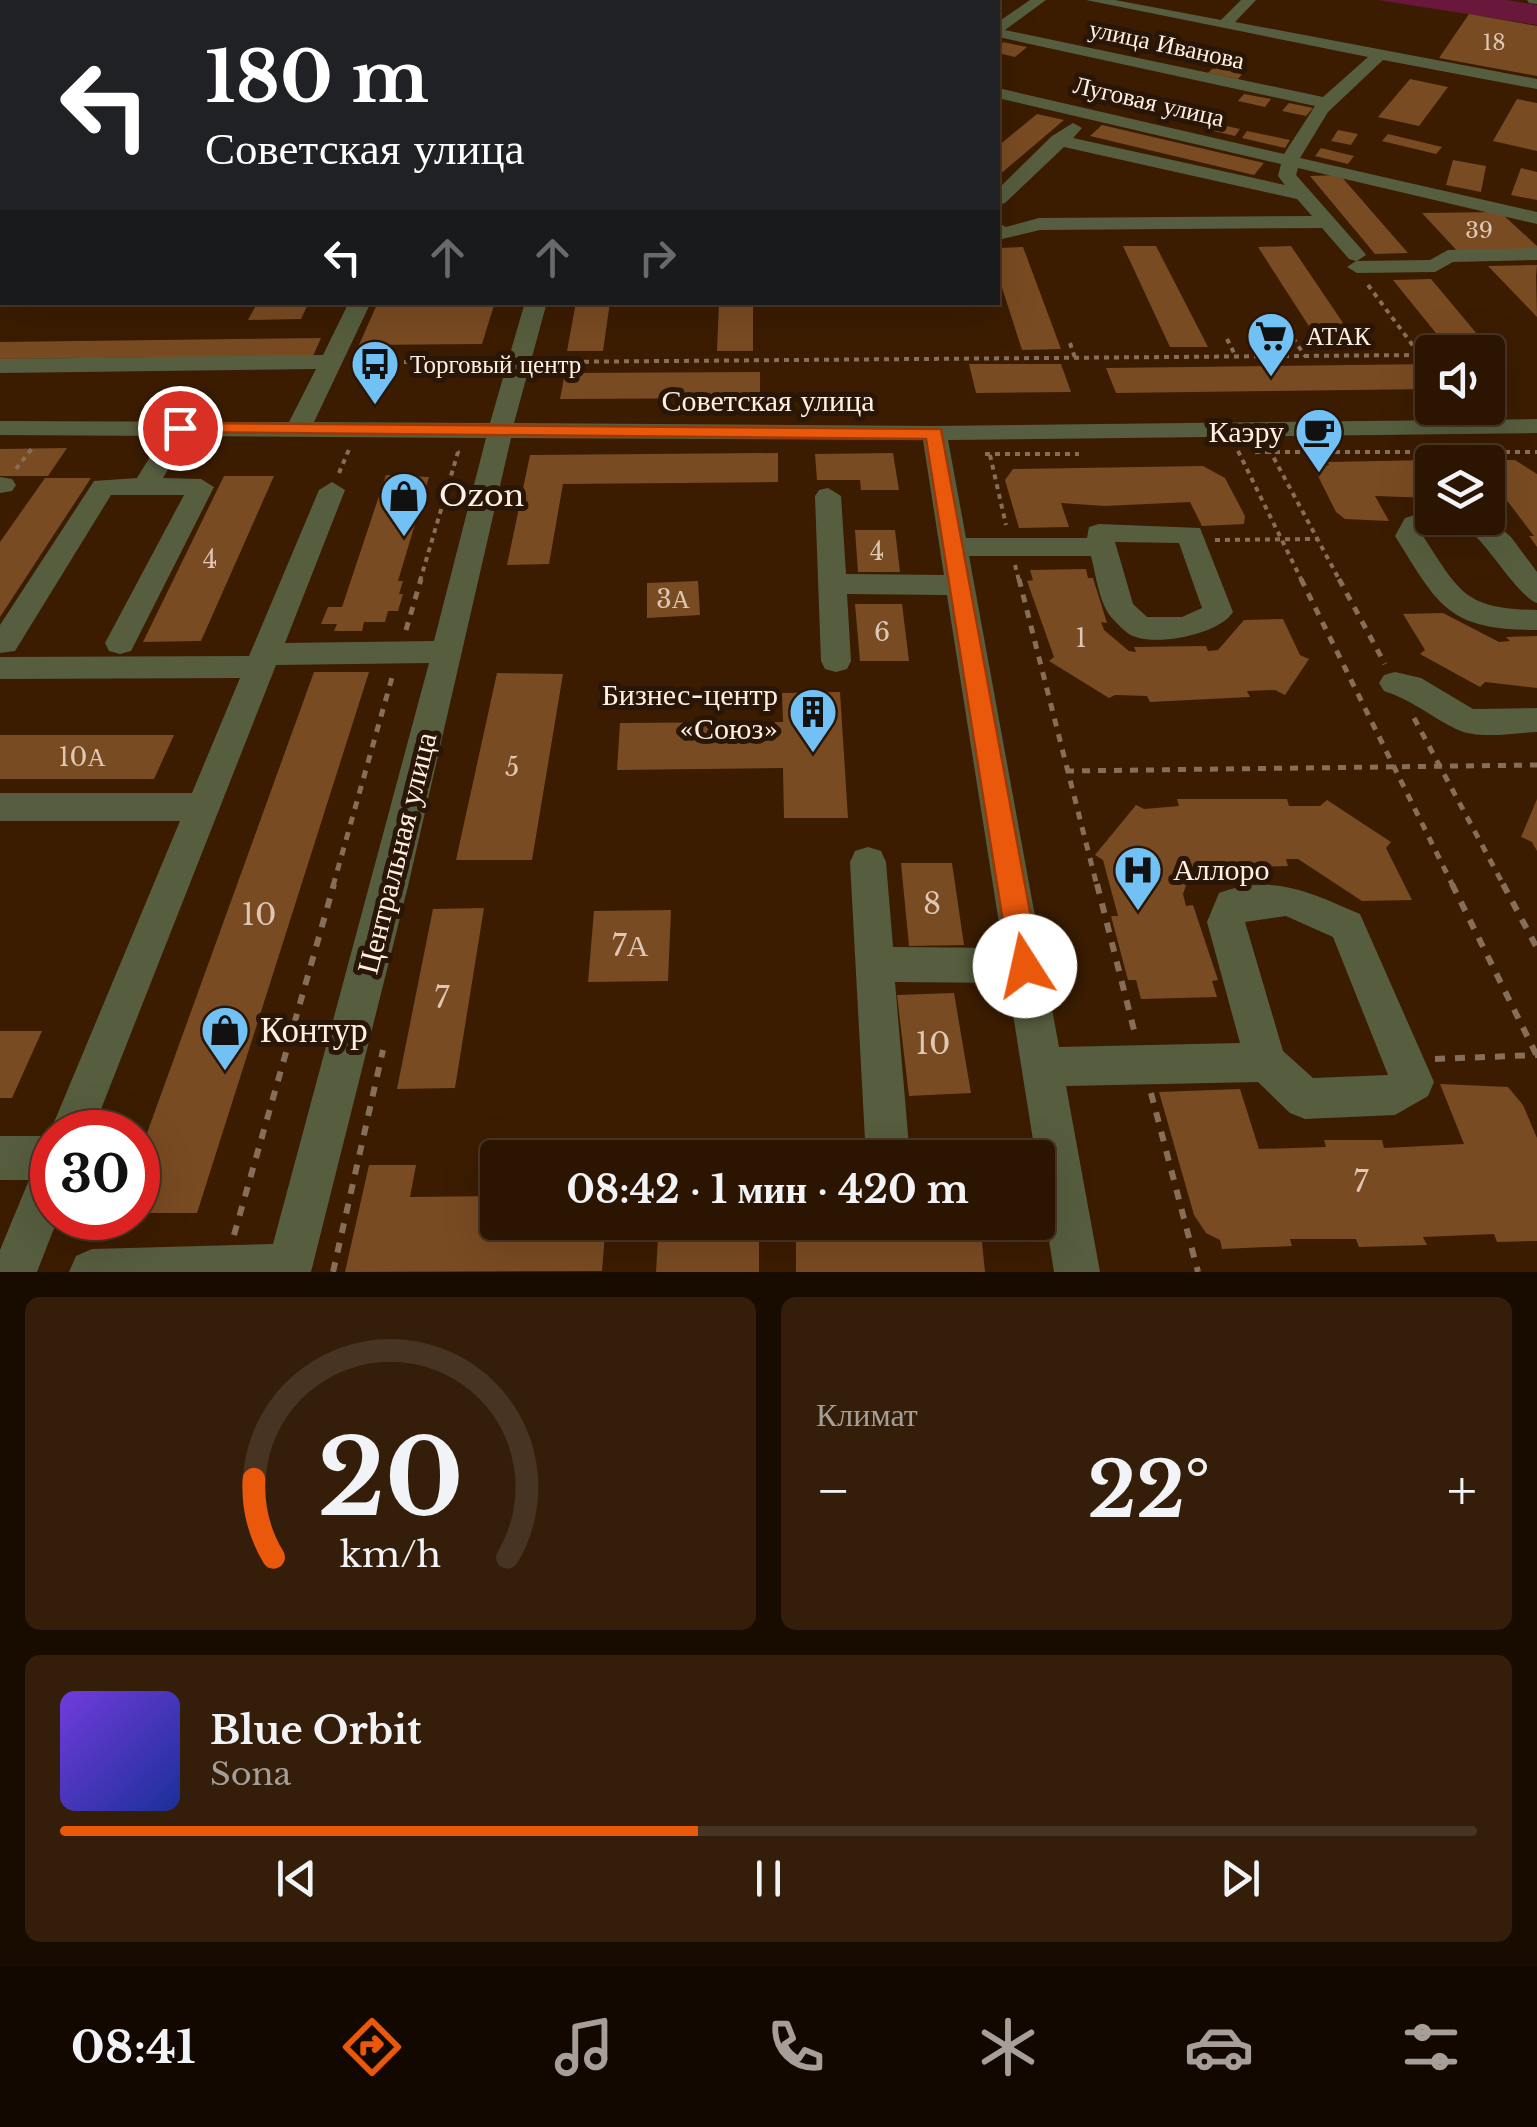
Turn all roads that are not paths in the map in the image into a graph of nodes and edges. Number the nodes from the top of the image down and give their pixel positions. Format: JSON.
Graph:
{"nodes":[{"id":1,"x":1039,"y":0,"type":"edge"},
{"id":2,"x":1093,"y":0,"type":"edge"},
{"id":3,"x":1174,"y":0,"type":"edge"},
{"id":4,"x":1244,"y":6,"type":"edge"},
{"id":5,"x":1224,"y":25,"type":"junction"},
{"id":6,"x":1000,"y":29,"type":"edge"},
{"id":7,"x":1000,"y":31,"type":"edge"},
{"id":8,"x":1380,"y":55,"type":"junction"},
{"id":9,"x":1537,"y":84,"type":"edge"},
{"id":10,"x":1000,"y":93,"type":"edge"},
{"id":11,"x":1326,"y":103,"type":"junction"},
{"id":12,"x":1092,"y":114,"type":"junction"},
{"id":13,"x":1058,"y":140,"type":"junction"},
{"id":14,"x":1289,"y":159,"type":"junction"},
{"id":15,"x":1303,"y":195,"type":"junction"},
{"id":16,"x":1000,"y":197,"type":"edge"},
{"id":17,"x":1537,"y":218,"type":"edge"},
{"id":18,"x":1327,"y":222,"type":"junction"},
{"id":19,"x":1000,"y":233,"type":"edge"},
{"id":20,"x":1000,"y":233,"type":"edge"},
{"id":21,"x":1028,"y":235,"type":"dead end"},
{"id":22,"x":1537,"y":254,"type":"edge"},
{"id":23,"x":359,"y":305,"type":"edge"},
{"id":24,"x":535,"y":305,"type":"edge"},
{"id":25,"x":331,"y":362,"type":"junction"},
{"id":26,"x":0,"y":366,"type":"edge"},
{"id":27,"x":1537,"y":426,"type":"edge"},
{"id":28,"x":180,"y":428,"type":"junction"},
{"id":29,"x":298,"y":429,"type":"junction"},
{"id":30,"x":500,"y":433,"type":"junction"},
{"id":31,"x":9,"y":436,"type":"edge"},
{"id":32,"x":935,"y":440,"type":"junction"},
{"id":33,"x":146,"y":486,"type":"junction"},
{"id":34,"x":332,"y":490,"type":"road end"},
{"id":35,"x":828,"y":496,"type":"dead end"},
{"id":36,"x":954,"y":547,"type":"junction"},
{"id":37,"x":1102,"y":547,"type":"junction"},
{"id":38,"x":832,"y":584,"type":"junction"},
{"id":39,"x":960,"y":584,"type":"junction"},
{"id":40,"x":1537,"y":593,"type":"edge"},
{"id":41,"x":1537,"y":620,"type":"edge"},
{"id":42,"x":120,"y":643,"type":"dead end"},
{"id":43,"x":448,"y":652,"type":"junction"},
{"id":44,"x":2,"y":655,"type":"edge"},
{"id":45,"x":262,"y":661,"type":"junction"},
{"id":46,"x":836,"y":661,"type":"dead end"},
{"id":47,"x":1395,"y":683,"type":"dead end"},
{"id":48,"x":1537,"y":720,"type":"edge"},
{"id":49,"x":0,"y":807,"type":"edge"},
{"id":50,"x":203,"y":807,"type":"junction"},
{"id":51,"x":868,"y":862,"type":"dead end"},
{"id":52,"x":875,"y":964,"type":"junction"},
{"id":53,"x":1025,"y":966,"type":"junction"},
{"id":54,"x":1266,"y":1062,"type":"junction"},
{"id":55,"x":1042,"y":1067,"type":"junction"},
{"id":56,"x":80,"y":1110,"type":"edge"},
{"id":57,"x":887,"y":1140,"type":"edge"},
{"id":58,"x":0,"y":1158,"type":"edge"},
{"id":59,"x":30,"y":1158,"type":"edge"},
{"id":60,"x":30,"y":1232,"type":"edge"},
{"id":61,"x":304,"y":1270,"type":"edge"},
{"id":62,"x":14,"y":1272,"type":"edge"},
{"id":63,"x":92,"y":1272,"type":"edge"},
{"id":64,"x":1077,"y":1272,"type":"edge"}],
"edges":[{"from":1,"to":6,"type":"street"},
{"from":2,"to":5,"type":"street"},
{"from":3,"to":4,"type":"street"},
{"from":4,"to":5,"type":"street"},
{"from":5,"to":8,"type":"street"},
{"from":7,"to":11,"type":"street","name":"улица Иванова"},
{"from":8,"to":9,"type":"street"},
{"from":8,"to":11,"type":"street"},
{"from":10,"to":12,"type":"street","name":"Луговая улица"},
{"from":11,"to":14,"type":"street"},
{"from":12,"to":13,"type":"street"},
{"from":12,"to":14,"type":"street","name":"Луговая улица"},
{"from":13,"to":15,"type":"street"},
{"from":13,"to":16,"type":"street"},
{"from":14,"to":15,"type":"street"},
{"from":14,"to":17,"type":"street","name":"Луговая улица"},
{"from":15,"to":18,"type":"street"},
{"from":18,"to":19,"type":"street"},
{"from":18,"to":22,"type":"street"},
{"from":20,"to":21,"type":"street"},
{"from":23,"to":25,"type":"street"},
{"from":24,"to":30,"type":"street","name":"Центральная улица"},
{"from":25,"to":26,"type":"street"},
{"from":25,"to":29,"type":"street"},
{"from":27,"to":32,"type":"street","name":"Советская улица"},
{"from":28,"to":29,"type":"street","name":"Советская улица"},
{"from":28,"to":31,"type":"street","name":"Советская улица"},
{"from":28,"to":33,"type":"street"},
{"from":29,"to":30,"type":"street","name":"Советская улица"},
{"from":30,"to":32,"type":"street","name":"Советская улица"},
{"from":30,"to":43,"type":"street","name":"Центральная улица"},
{"from":32,"to":36,"type":"street"},
{"from":33,"to":42,"type":"street"},
{"from":33,"to":44,"type":"street"},
{"from":34,"to":45,"type":"street"},
{"from":35,"to":38,"type":"street"},
{"from":36,"to":37,"type":"street"},
{"from":36,"to":39,"type":"street"},
{"from":37,"to":37,"type":"street"},
{"from":38,"to":39,"type":"street"},
{"from":38,"to":46,"type":"street"},
{"from":39,"to":53,"type":"street"},
{"from":40,"to":41,"type":"street"},
{"from":43,"to":45,"type":"street"},
{"from":43,"to":61,"type":"street","name":"Центральная улица"},
{"from":44,"to":45,"type":"street"},
{"from":45,"to":50,"type":"street"},
{"from":47,"to":48,"type":"street"},
{"from":49,"to":50,"type":"street"},
{"from":50,"to":56,"type":"street"},
{"from":51,"to":52,"type":"street"},
{"from":52,"to":53,"type":"street"},
{"from":52,"to":57,"type":"street"},
{"from":53,"to":55,"type":"street"},
{"from":54,"to":54,"type":"street"},
{"from":54,"to":55,"type":"street"},
{"from":55,"to":64,"type":"street"},
{"from":58,"to":59,"type":"street"},
{"from":60,"to":62,"type":"street"},
{"from":61,"to":63,"type":"street"}]}
